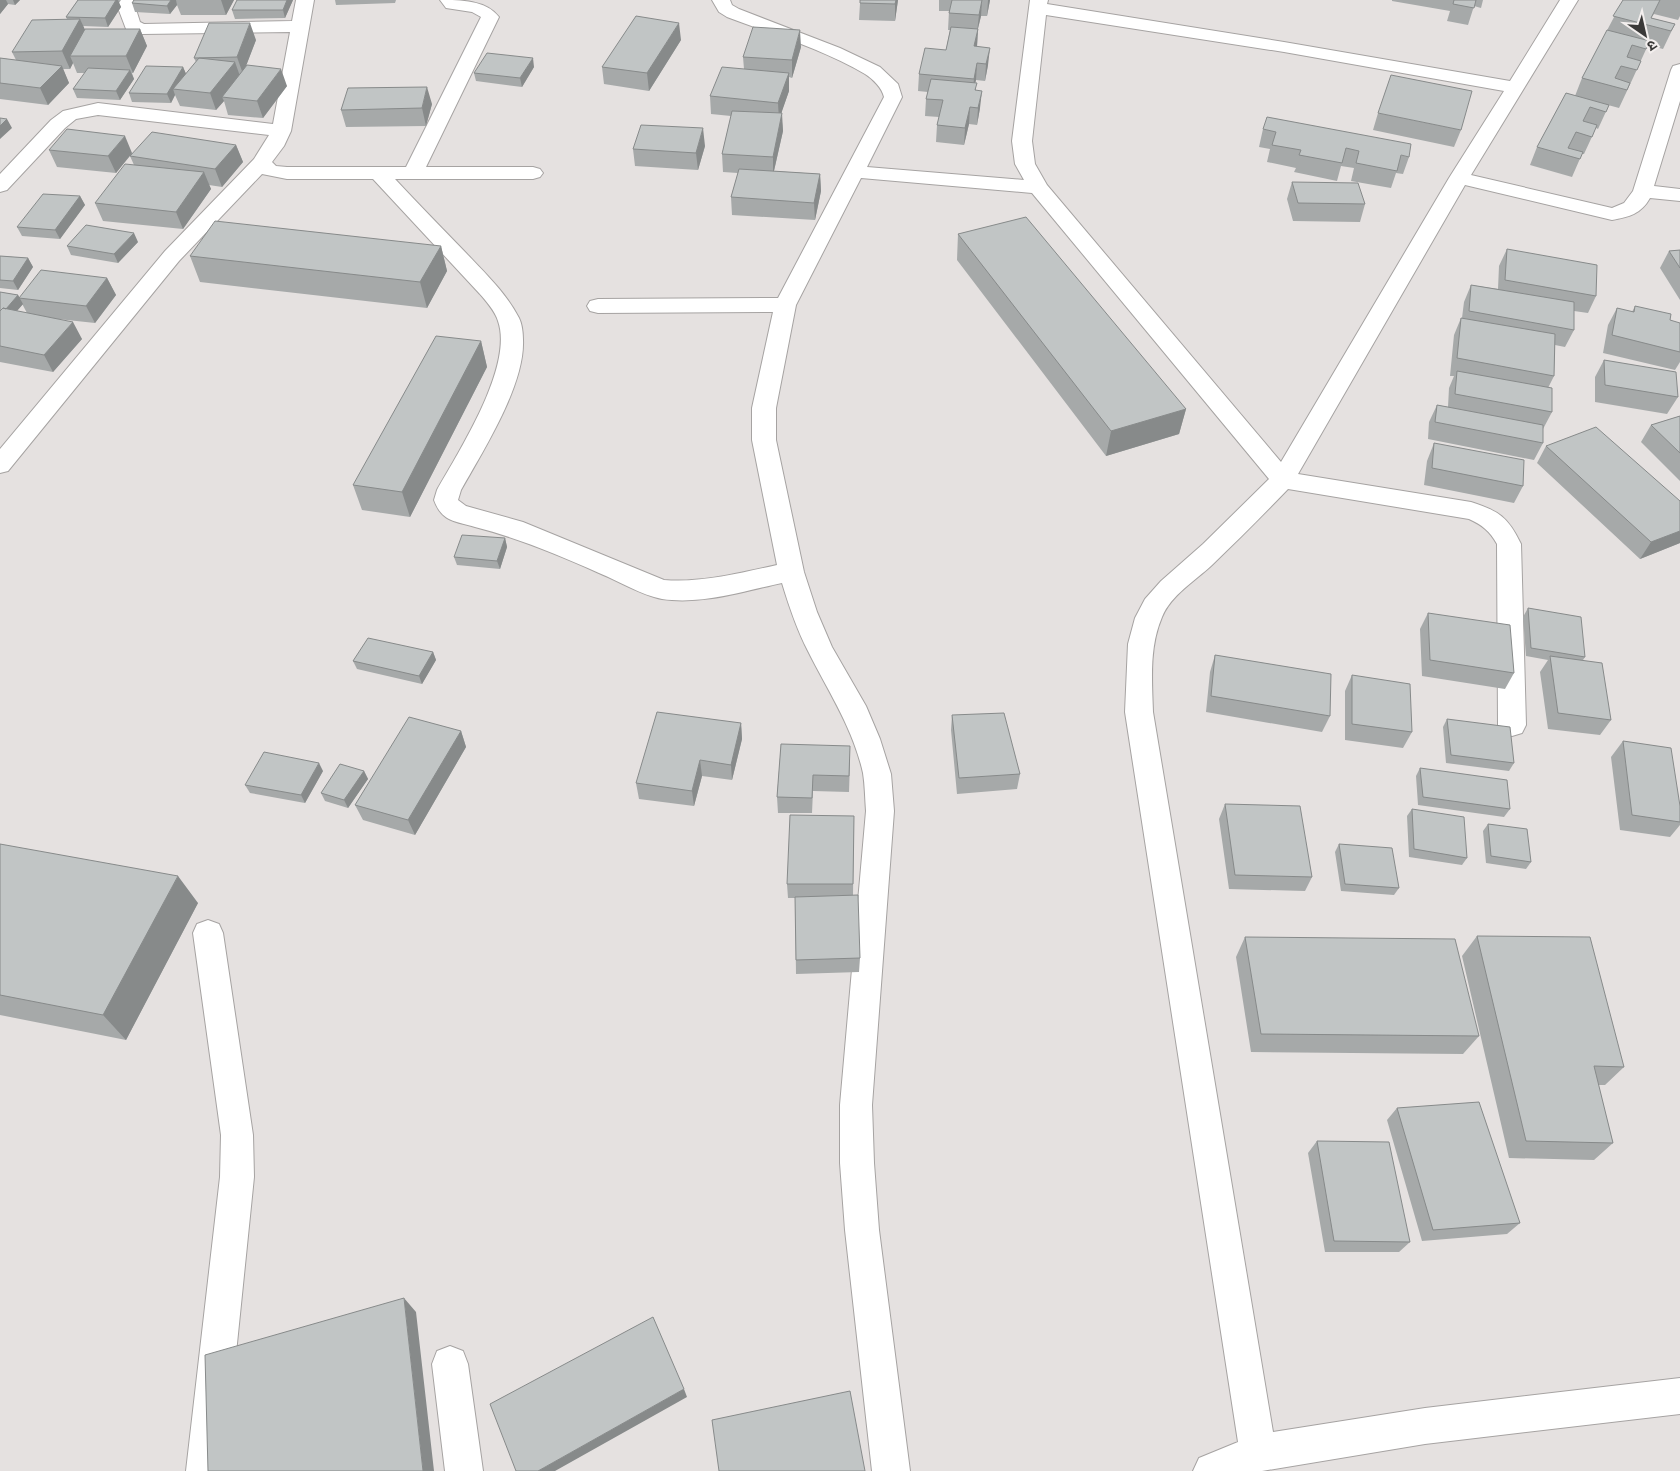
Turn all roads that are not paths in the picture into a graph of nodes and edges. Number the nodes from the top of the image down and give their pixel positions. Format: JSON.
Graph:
{"nodes":[{"id":1,"x":124,"y":0,"type":"edge"},
{"id":2,"x":306,"y":0,"type":"edge"},
{"id":3,"x":449,"y":0,"type":"edge"},
{"id":4,"x":721,"y":0,"type":"edge"},
{"id":5,"x":1569,"y":0,"type":"edge"},
{"id":6,"x":1038,"y":4,"type":"edge"},
{"id":7,"x":299,"y":26,"type":"junction"},
{"id":8,"x":1680,"y":70,"type":"edge"},
{"id":9,"x":1514,"y":87,"type":"junction"},
{"id":10,"x":282,"y":130,"type":"junction"},
{"id":11,"x":261,"y":163,"type":"junction"},
{"id":12,"x":856,"y":172,"type":"junction"},
{"id":13,"x":378,"y":173,"type":"junction"},
{"id":14,"x":413,"y":173,"type":"junction"},
{"id":15,"x":533,"y":173,"type":"dead end"},
{"id":16,"x":1458,"y":178,"type":"junction"},
{"id":17,"x":0,"y":186,"type":"edge"},
{"id":18,"x":1038,"y":187,"type":"junction"},
{"id":19,"x":1643,"y":191,"type":"junction"},
{"id":20,"x":1680,"y":195,"type":"edge"},
{"id":21,"x":785,"y":305,"type":"junction"},
{"id":22,"x":598,"y":306,"type":"dead end"},
{"id":23,"x":0,"y":465,"type":"edge"},
{"id":24,"x":1283,"y":480,"type":"junction"},
{"id":25,"x":791,"y":572,"type":"junction"},
{"id":26,"x":1512,"y":724,"type":"dead end"},
{"id":27,"x":208,"y":933,"type":"dead end"},
{"id":28,"x":450,"y":1364,"type":"dead end"},
{"id":29,"x":1680,"y":1396,"type":"edge"},
{"id":30,"x":1258,"y":1453,"type":"junction"},
{"id":31,"x":205,"y":1471,"type":"edge"},
{"id":32,"x":464,"y":1471,"type":"edge"},
{"id":33,"x":891,"y":1471,"type":"edge"},
{"id":34,"x":1212,"y":1471,"type":"edge"}],
"edges":[{"from":1,"to":7,"type":"street"},
{"from":2,"to":7,"type":"street"},
{"from":3,"to":14,"type":"street"},
{"from":4,"to":12,"type":"street"},
{"from":5,"to":9,"type":"street"},
{"from":6,"to":9,"type":"street"},
{"from":6,"to":18,"type":"street"},
{"from":7,"to":10,"type":"street"},
{"from":8,"to":19,"type":"street"},
{"from":9,"to":16,"type":"street"},
{"from":10,"to":11,"type":"street"},
{"from":10,"to":17,"type":"street"},
{"from":11,"to":13,"type":"street"},
{"from":11,"to":23,"type":"street"},
{"from":12,"to":18,"type":"street"},
{"from":12,"to":21,"type":"street"},
{"from":13,"to":14,"type":"street"},
{"from":13,"to":25,"type":"street"},
{"from":14,"to":15,"type":"street"},
{"from":16,"to":19,"type":"street"},
{"from":16,"to":24,"type":"street"},
{"from":18,"to":24,"type":"street"},
{"from":19,"to":20,"type":"street"},
{"from":21,"to":22,"type":"street"},
{"from":21,"to":25,"type":"street"},
{"from":24,"to":26,"type":"street"},
{"from":24,"to":30,"type":"street"},
{"from":25,"to":33,"type":"street"},
{"from":27,"to":31,"type":"street"},
{"from":28,"to":32,"type":"street"},
{"from":29,"to":30,"type":"street"},
{"from":30,"to":34,"type":"street"}]}
